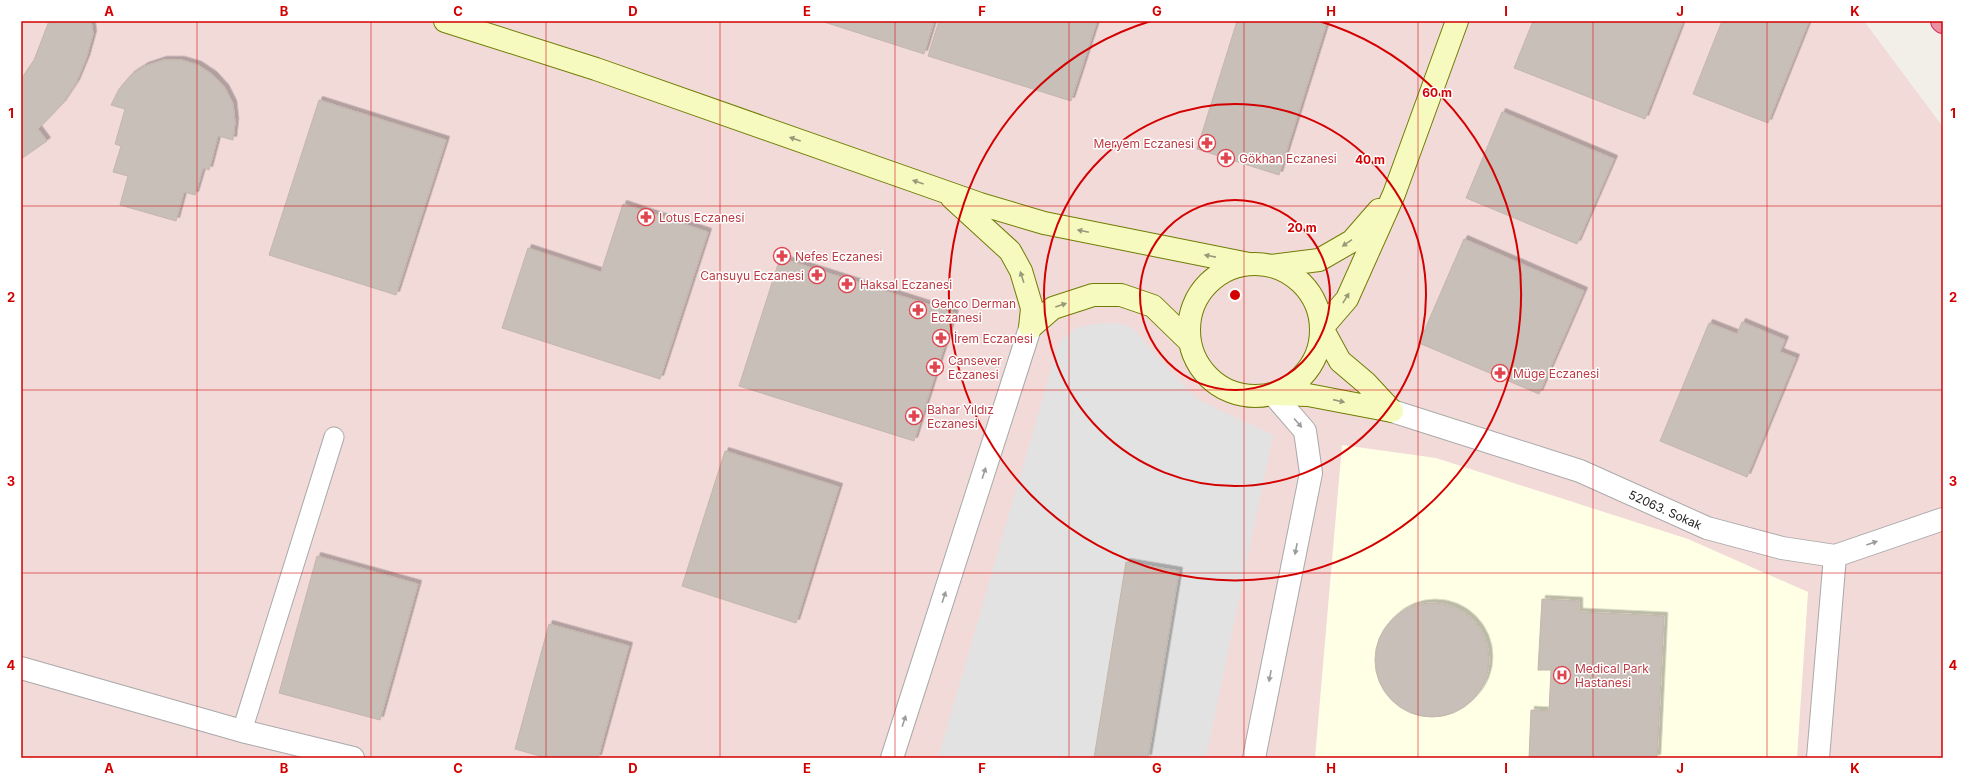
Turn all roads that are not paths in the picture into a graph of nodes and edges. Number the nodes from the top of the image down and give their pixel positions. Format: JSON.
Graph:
{"nodes":[{"id":1,"x":445,"y":21,"type":"edge"},
{"id":2,"x":1456,"y":21,"type":"edge"},
{"id":3,"x":946,"y":192,"type":"junction"},
{"id":4,"x":1394,"y":194,"type":"junction"},
{"id":5,"x":1249,"y":264,"type":"junction"},
{"id":6,"x":1271,"y":266,"type":"junction"},
{"id":7,"x":1030,"y":328,"type":"junction"},
{"id":8,"x":1322,"y":328,"type":"junction"},
{"id":9,"x":1190,"y":342,"type":"junction"},
{"id":10,"x":1273,"y":394,"type":"junction"},
{"id":11,"x":1392,"y":411,"type":"junction"},
{"id":12,"x":334,"y":438,"type":"dead end"},
{"id":13,"x":1943,"y":520,"type":"edge"},
{"id":14,"x":1835,"y":556,"type":"junction"},
{"id":15,"x":21,"y":668,"type":"edge"},
{"id":16,"x":242,"y":731,"type":"junction"},
{"id":17,"x":354,"y":758,"type":"edge"},
{"id":18,"x":892,"y":758,"type":"edge"},
{"id":19,"x":1254,"y":758,"type":"edge"},
{"id":20,"x":1818,"y":758,"type":"edge"}],
"edges":[{"from":3,"to":1,"type":"street","one_way":true},
{"from":2,"to":4,"type":"street"},
{"from":5,"to":3,"type":"street","one_way":true},
{"from":7,"to":3,"type":"street","one_way":true},
{"from":4,"to":6,"type":"street","one_way":true},
{"from":8,"to":4,"type":"street","one_way":true},
{"from":5,"to":6,"type":"street"},
{"from":5,"to":9,"type":"street"},
{"from":6,"to":8,"type":"street"},
{"from":7,"to":9,"type":"street","one_way":true},
{"from":18,"to":7,"type":"street","one_way":true},
{"from":8,"to":10,"type":"street"},
{"from":8,"to":11,"type":"street"},
{"from":9,"to":10,"type":"street"},
{"from":10,"to":11,"type":"street","one_way":true},
{"from":10,"to":19,"type":"street","one_way":true},
{"from":11,"to":14,"type":"street","name":"52063. Sokak"},
{"from":12,"to":16,"type":"lane"},
{"from":14,"to":13,"type":"street","name":"52063. Sokak","one_way":true},
{"from":14,"to":20,"type":"street"},
{"from":15,"to":16,"type":"street"},
{"from":16,"to":17,"type":"street"}]}
